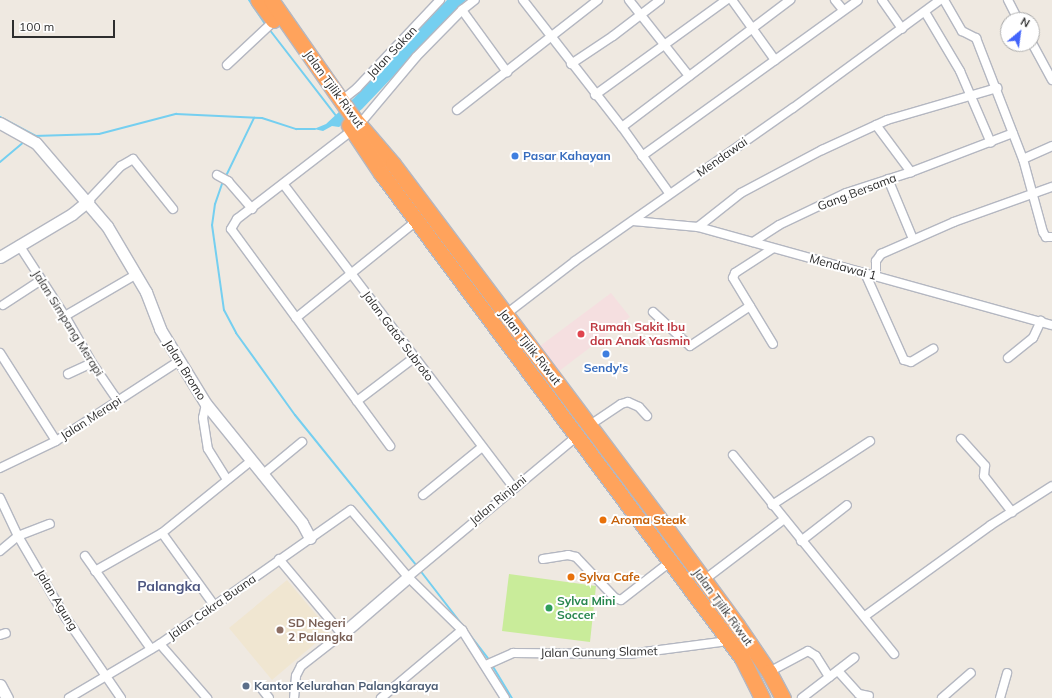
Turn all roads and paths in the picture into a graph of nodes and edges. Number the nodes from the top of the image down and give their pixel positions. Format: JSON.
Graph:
{"nodes":[{"id":1,"x":258,"y":0,"type":"edge"},
{"id":2,"x":270,"y":0,"type":"edge"},
{"id":3,"x":440,"y":0,"type":"edge"},
{"id":4,"x":475,"y":0,"type":"edge"},
{"id":5,"x":598,"y":0,"type":"edge"},
{"id":6,"x":629,"y":0,"type":"edge"},
{"id":7,"x":660,"y":0,"type":"edge"},
{"id":8,"x":726,"y":0,"type":"edge"},
{"id":9,"x":732,"y":0,"type":"edge"},
{"id":10,"x":790,"y":0,"type":"edge"},
{"id":11,"x":835,"y":0,"type":"edge"},
{"id":12,"x":858,"y":0,"type":"edge"},
{"id":13,"x":882,"y":0,"type":"edge"},
{"id":14,"x":940,"y":0,"type":"edge"},
{"id":15,"x":944,"y":0,"type":"edge"},
{"id":16,"x":1008,"y":0,"type":"edge"},
{"id":17,"x":527,"y":2,"type":"edge"},
{"id":18,"x":462,"y":10,"type":"junction"},
{"id":19,"x":843,"y":10,"type":"junction"},
{"id":20,"x":925,"y":12,"type":"junction"},
{"id":21,"x":1014,"y":12,"type":"edge"},
{"id":22,"x":641,"y":14,"type":"junction"},
{"id":23,"x":274,"y":21,"type":"junction"},
{"id":24,"x":752,"y":28,"type":"junction"},
{"id":25,"x":902,"y":29,"type":"junction"},
{"id":26,"x":549,"y":37,"type":"junction"},
{"id":27,"x":297,"y":45,"type":"junction"},
{"id":28,"x":664,"y":45,"type":"junction"},
{"id":29,"x":1037,"y":52,"type":"edge"},
{"id":30,"x":775,"y":60,"type":"junction"},
{"id":31,"x":571,"y":64,"type":"junction"},
{"id":32,"x":227,"y":65,"type":"dead end"},
{"id":33,"x":507,"y":72,"type":"junction"},
{"id":34,"x":689,"y":76,"type":"junction"},
{"id":35,"x":1052,"y":80,"type":"edge"},
{"id":36,"x":997,"y":88,"type":"junction"},
{"id":37,"x":595,"y":95,"type":"junction"},
{"id":38,"x":972,"y":96,"type":"junction"},
{"id":39,"x":457,"y":110,"type":"dead end"},
{"id":40,"x":348,"y":116,"type":"junction"},
{"id":41,"x":0,"y":123,"type":"edge"},
{"id":42,"x":876,"y":125,"type":"junction"},
{"id":43,"x":622,"y":128,"type":"junction"},
{"id":44,"x":1013,"y":133,"type":"junction"},
{"id":45,"x":991,"y":143,"type":"junction"},
{"id":46,"x":1052,"y":146,"type":"edge"},
{"id":47,"x":642,"y":156,"type":"junction"},
{"id":48,"x":1023,"y":159,"type":"junction"},
{"id":49,"x":911,"y":172,"type":"junction"},
{"id":50,"x":222,"y":178,"type":"dead end"},
{"id":51,"x":888,"y":179,"type":"junction"},
{"id":52,"x":284,"y":185,"type":"junction"},
{"id":53,"x":1052,"y":187,"type":"edge"},
{"id":54,"x":669,"y":194,"type":"junction"},
{"id":55,"x":1034,"y":194,"type":"junction"},
{"id":56,"x":88,"y":201,"type":"junction"},
{"id":57,"x":173,"y":209,"type":"dead end"},
{"id":58,"x":252,"y":209,"type":"junction"},
{"id":59,"x":416,"y":221,"type":"junction"},
{"id":60,"x":633,"y":221,"type":"junction"},
{"id":61,"x":698,"y":226,"type":"junction"},
{"id":62,"x":1052,"y":237,"type":"edge"},
{"id":63,"x":913,"y":239,"type":"junction"},
{"id":64,"x":753,"y":242,"type":"junction"},
{"id":65,"x":19,"y":245,"type":"junction"},
{"id":66,"x":772,"y":249,"type":"junction"},
{"id":67,"x":0,"y":256,"type":"edge"},
{"id":68,"x":351,"y":272,"type":"junction"},
{"id":69,"x":865,"y":273,"type":"junction"},
{"id":70,"x":137,"y":274,"type":"junction"},
{"id":71,"x":876,"y":276,"type":"junction"},
{"id":72,"x":41,"y":280,"type":"junction"},
{"id":73,"x":4,"y":305,"type":"dead end"},
{"id":74,"x":750,"y":306,"type":"junction"},
{"id":75,"x":653,"y":312,"type":"dead end"},
{"id":76,"x":505,"y":315,"type":"junction"},
{"id":77,"x":66,"y":316,"type":"junction"},
{"id":78,"x":296,"y":318,"type":"junction"},
{"id":79,"x":1041,"y":321,"type":"junction"},
{"id":80,"x":1052,"y":325,"type":"edge"},
{"id":81,"x":773,"y":344,"type":"dead end"},
{"id":82,"x":933,"y":349,"type":"dead end"},
{"id":83,"x":0,"y":353,"type":"edge"},
{"id":84,"x":415,"y":357,"type":"junction"},
{"id":85,"x":1008,"y":358,"type":"dead end"},
{"id":86,"x":179,"y":361,"type":"junction"},
{"id":87,"x":92,"y":363,"type":"junction"},
{"id":88,"x":68,"y":374,"type":"dead end"},
{"id":89,"x":118,"y":401,"type":"junction"},
{"id":90,"x":357,"y":401,"type":"junction"},
{"id":91,"x":206,"y":404,"type":"junction"},
{"id":92,"x":647,"y":416,"type":"dead end"},
{"id":93,"x":590,"y":425,"type":"junction"},
{"id":94,"x":577,"y":436,"type":"junction"},
{"id":95,"x":961,"y":438,"type":"dead end"},
{"id":96,"x":56,"y":441,"type":"junction"},
{"id":97,"x":870,"y":441,"type":"dead end"},
{"id":98,"x":302,"y":442,"type":"dead end"},
{"id":99,"x":390,"y":446,"type":"dead end"},
{"id":100,"x":482,"y":447,"type":"junction"},
{"id":101,"x":733,"y":455,"type":"dead end"},
{"id":102,"x":251,"y":461,"type":"junction"},
{"id":103,"x":0,"y":468,"type":"edge"},
{"id":104,"x":262,"y":475,"type":"junction"},
{"id":105,"x":227,"y":480,"type":"junction"},
{"id":106,"x":1052,"y":486,"type":"edge"},
{"id":107,"x":512,"y":487,"type":"junction"},
{"id":108,"x":423,"y":495,"type":"dead end"},
{"id":109,"x":0,"y":498,"type":"edge"},
{"id":110,"x":772,"y":505,"type":"junction"},
{"id":111,"x":847,"y":505,"type":"dead end"},
{"id":112,"x":1012,"y":512,"type":"junction"},
{"id":113,"x":658,"y":517,"type":"junction"},
{"id":114,"x":783,"y":520,"type":"junction"},
{"id":115,"x":50,"y":524,"type":"dead end"},
{"id":116,"x":645,"y":528,"type":"junction"},
{"id":117,"x":162,"y":533,"type":"junction"},
{"id":118,"x":18,"y":536,"type":"junction"},
{"id":119,"x":310,"y":538,"type":"junction"},
{"id":120,"x":801,"y":541,"type":"junction"},
{"id":121,"x":0,"y":551,"type":"edge"},
{"id":122,"x":85,"y":556,"type":"dead end"},
{"id":123,"x":543,"y":559,"type":"dead end"},
{"id":124,"x":280,"y":560,"type":"junction"},
{"id":125,"x":670,"y":562,"type":"junction"},
{"id":126,"x":96,"y":571,"type":"junction"},
{"id":127,"x":411,"y":574,"type":"junction"},
{"id":128,"x":704,"y":580,"type":"junction"},
{"id":129,"x":214,"y":605,"type":"junction"},
{"id":130,"x":865,"y":616,"type":"junction"},
{"id":131,"x":462,"y":630,"type":"junction"},
{"id":132,"x":342,"y":634,"type":"junction"},
{"id":133,"x":728,"y":641,"type":"junction"},
{"id":134,"x":160,"y":644,"type":"junction"},
{"id":135,"x":151,"y":649,"type":"junction"},
{"id":136,"x":894,"y":654,"type":"dead end"},
{"id":137,"x":854,"y":658,"type":"dead end"},
{"id":138,"x":490,"y":663,"type":"junction"},
{"id":139,"x":838,"y":671,"type":"junction"},
{"id":140,"x":769,"y":672,"type":"junction"},
{"id":141,"x":971,"y":673,"type":"dead end"},
{"id":142,"x":1007,"y":673,"type":"dead end"},
{"id":143,"x":105,"y":677,"type":"junction"},
{"id":144,"x":829,"y":677,"type":"junction"},
{"id":145,"x":0,"y":685,"type":"edge"},
{"id":146,"x":262,"y":689,"type":"dead end"},
{"id":147,"x":869,"y":696,"type":"dead end"},
{"id":148,"x":7,"y":698,"type":"edge"},
{"id":149,"x":69,"y":698,"type":"edge"},
{"id":150,"x":121,"y":698,"type":"edge"},
{"id":151,"x":208,"y":698,"type":"edge"},
{"id":152,"x":269,"y":698,"type":"edge"},
{"id":153,"x":294,"y":698,"type":"edge"},
{"id":154,"x":381,"y":698,"type":"edge"},
{"id":155,"x":505,"y":698,"type":"edge"},
{"id":156,"x":762,"y":698,"type":"edge"},
{"id":157,"x":783,"y":698,"type":"edge"},
{"id":158,"x":802,"y":698,"type":"edge"},
{"id":159,"x":942,"y":698,"type":"edge"},
{"id":160,"x":1000,"y":698,"type":"edge"}],
"edges":[{"from":1,"to":23,"type":"highway","name":"Jalan Tjilik Riwut"},
{"from":2,"to":27,"type":"highway","name":"Jalan Tjilik Riwut"},
{"from":3,"to":40,"type":"street","name":"Jalan Sakan"},
{"from":4,"to":18,"type":"street"},
{"from":5,"to":26,"type":"street"},
{"from":6,"to":22,"type":"street"},
{"from":7,"to":22,"type":"street"},
{"from":8,"to":28,"type":"street"},
{"from":9,"to":24,"type":"street"},
{"from":10,"to":24,"type":"street"},
{"from":11,"to":19,"type":"street"},
{"from":12,"to":19,"type":"street"},
{"from":13,"to":25,"type":"street"},
{"from":14,"to":20,"type":"street","name":"Mendawai"},
{"from":15,"to":36,"type":"street"},
{"from":16,"to":21,"type":"street"},
{"from":17,"to":26,"type":"street"},
{"from":18,"to":33,"type":"street"},
{"from":18,"to":40,"type":"street"},
{"from":19,"to":30,"type":"street"},
{"from":20,"to":25,"type":"street","name":"Mendawai"},
{"from":20,"to":38,"type":"street"},
{"from":22,"to":28,"type":"street"},
{"from":22,"to":31,"type":"street"},
{"from":23,"to":27,"type":"highway","name":"Jalan Tjilik Riwut"},
{"from":23,"to":32,"type":"street"},
{"from":24,"to":30,"type":"street"},
{"from":24,"to":34,"type":"street"},
{"from":25,"to":54,"type":"street","name":"Mendawai"},
{"from":26,"to":31,"type":"street"},
{"from":26,"to":33,"type":"street"},
{"from":27,"to":40,"type":"highway","name":"Jalan Tjilik Riwut"},
{"from":28,"to":34,"type":"street"},
{"from":28,"to":37,"type":"street"},
{"from":29,"to":35,"type":"street"},
{"from":30,"to":47,"type":"street"},
{"from":31,"to":37,"type":"street"},
{"from":33,"to":39,"type":"street"},
{"from":34,"to":43,"type":"street"},
{"from":36,"to":38,"type":"street"},
{"from":36,"to":44,"type":"street"},
{"from":37,"to":43,"type":"street"},
{"from":38,"to":42,"type":"street"},
{"from":38,"to":45,"type":"street"},
{"from":40,"to":52,"type":"street"},
{"from":40,"to":59,"type":"highway","name":"Jalan Tjilik Riwut"},
{"from":40,"to":76,"type":"highway","name":"Jalan Tjilik Riwut"},
{"from":41,"to":56,"type":"street","name":"Jalan Bromo"},
{"from":42,"to":49,"type":"street","name":"Gang Bersama"},
{"from":42,"to":61,"type":"street"},
{"from":43,"to":47,"type":"street"},
{"from":44,"to":45,"type":"street"},
{"from":44,"to":48,"type":"street"},
{"from":45,"to":49,"type":"street"},
{"from":46,"to":48,"type":"street"},
{"from":47,"to":54,"type":"street"},
{"from":48,"to":55,"type":"street"},
{"from":49,"to":51,"type":"street","name":"Gang Bersama"},
{"from":50,"to":58,"type":"street"},
{"from":51,"to":63,"type":"street"},
{"from":51,"to":64,"type":"street","name":"Gang Bersama"},
{"from":52,"to":58,"type":"street"},
{"from":52,"to":68,"type":"street","name":"Jalan Gatot Subroto"},
{"from":53,"to":55,"type":"street"},
{"from":54,"to":60,"type":"street","name":"Mendawai"},
{"from":55,"to":62,"type":"street"},
{"from":55,"to":63,"type":"street"},
{"from":56,"to":57,"type":"street"},
{"from":56,"to":65,"type":"street"},
{"from":56,"to":70,"type":"street","name":"Jalan Bromo"},
{"from":58,"to":78,"type":"street"},
{"from":59,"to":68,"type":"street"},
{"from":59,"to":94,"type":"highway","name":"Jalan Tjilik Riwut"},
{"from":60,"to":61,"type":"street","name":"Mendawai 1"},
{"from":60,"to":76,"type":"street","name":"Mendawai"},
{"from":61,"to":64,"type":"street","name":"Mendawai 1"},
{"from":63,"to":71,"type":"street"},
{"from":64,"to":66,"type":"street","name":"Mendawai 1"},
{"from":65,"to":67,"type":"street"},
{"from":65,"to":72,"type":"street","name":"Jalan Simpang Merapi"},
{"from":66,"to":69,"type":"street","name":"Mendawai 1"},
{"from":66,"to":74,"type":"street"},
{"from":68,"to":78,"type":"street"},
{"from":68,"to":84,"type":"street","name":"Jalan Gatot Subroto"},
{"from":69,"to":71,"type":"street","name":"Mendawai 1"},
{"from":69,"to":82,"type":"street"},
{"from":70,"to":77,"type":"street"},
{"from":70,"to":86,"type":"street","name":"Jalan Bromo"},
{"from":71,"to":79,"type":"street","name":"Mendawai 1"},
{"from":72,"to":73,"type":"street"},
{"from":72,"to":77,"type":"street","name":"Jalan Simpang Merapi"},
{"from":74,"to":75,"type":"street"},
{"from":74,"to":81,"type":"street"},
{"from":76,"to":93,"type":"highway","name":"Jalan Tjilik Riwut"},
{"from":77,"to":87,"type":"street","name":"Jalan Simpang Merapi"},
{"from":78,"to":90,"type":"street"},
{"from":79,"to":80,"type":"street","name":"Mendawai 1"},
{"from":79,"to":85,"type":"street"},
{"from":83,"to":96,"type":"street"},
{"from":84,"to":90,"type":"street"},
{"from":84,"to":100,"type":"street","name":"Jalan Gatot Subroto"},
{"from":86,"to":89,"type":"street","name":"Jalan Merapi"},
{"from":86,"to":91,"type":"street","name":"Jalan Bromo"},
{"from":87,"to":88,"type":"street"},
{"from":87,"to":89,"type":"street","name":"Jalan Simpang Merapi"},
{"from":89,"to":96,"type":"street","name":"Jalan Merapi"},
{"from":90,"to":99,"type":"street"},
{"from":91,"to":102,"type":"street","name":"Jalan Bromo"},
{"from":91,"to":105,"type":"street"},
{"from":92,"to":93,"type":"street"},
{"from":93,"to":113,"type":"highway","name":"Jalan Tjilik Riwut"},
{"from":94,"to":107,"type":"street","name":"Jalan Rinjani"},
{"from":94,"to":116,"type":"highway","name":"Jalan Tjilik Riwut"},
{"from":95,"to":112,"type":"street"},
{"from":96,"to":103,"type":"street","name":"Jalan Merapi"},
{"from":97,"to":110,"type":"street"},
{"from":98,"to":104,"type":"street"},
{"from":100,"to":107,"type":"street","name":"Jalan Gatot Subroto"},
{"from":100,"to":108,"type":"street"},
{"from":101,"to":110,"type":"street"},
{"from":102,"to":104,"type":"street","name":"Jalan Bromo"},
{"from":102,"to":105,"type":"street"},
{"from":104,"to":119,"type":"street","name":"Jalan Bromo"},
{"from":105,"to":117,"type":"street"},
{"from":106,"to":112,"type":"street"},
{"from":107,"to":127,"type":"street","name":"Jalan Rinjani"},
{"from":109,"to":118,"type":"street","name":"Jalan Agung"},
{"from":110,"to":114,"type":"street"},
{"from":111,"to":120,"type":"street"},
{"from":112,"to":130,"type":"street"},
{"from":113,"to":116,"type":"highway"},
{"from":113,"to":128,"type":"highway","name":"Jalan Tjilik Riwut"},
{"from":114,"to":120,"type":"street"},
{"from":114,"to":128,"type":"street"},
{"from":115,"to":118,"type":"street"},
{"from":116,"to":125,"type":"highway","name":"Jalan Tjilik Riwut"},
{"from":117,"to":126,"type":"street"},
{"from":117,"to":129,"type":"street"},
{"from":118,"to":121,"type":"street"},
{"from":118,"to":143,"type":"street","name":"Jalan Agung"},
{"from":119,"to":124,"type":"street","name":"Jalan Cakra Buana"},
{"from":119,"to":127,"type":"street","name":"Jalan Cakra Buana"},
{"from":120,"to":130,"type":"street"},
{"from":122,"to":126,"type":"street"},
{"from":123,"to":125,"type":"street"},
{"from":124,"to":129,"type":"street","name":"Jalan Cakra Buana"},
{"from":124,"to":132,"type":"street"},
{"from":125,"to":133,"type":"highway","name":"Jalan Tjilik Riwut"},
{"from":126,"to":135,"type":"street"},
{"from":127,"to":131,"type":"street"},
{"from":127,"to":132,"type":"street"},
{"from":128,"to":140,"type":"highway","name":"Jalan Tjilik Riwut"},
{"from":129,"to":134,"type":"street","name":"Jalan Cakra Buana"},
{"from":130,"to":136,"type":"street"},
{"from":131,"to":138,"type":"street"},
{"from":131,"to":154,"type":"street"},
{"from":132,"to":153,"type":"street"},
{"from":133,"to":138,"type":"street","name":"Jalan Gunung Slamet"},
{"from":133,"to":156,"type":"highway","name":"Jalan Tjilik Riwut"},
{"from":134,"to":135,"type":"street","name":"Jalan Cakra Buana"},
{"from":134,"to":151,"type":"street"},
{"from":135,"to":143,"type":"street","name":"Jalan Cakra Buana"},
{"from":137,"to":139,"type":"street"},
{"from":138,"to":155,"type":"street"},
{"from":139,"to":144,"type":"street"},
{"from":139,"to":147,"type":"street"},
{"from":140,"to":144,"type":"street"},
{"from":140,"to":157,"type":"highway","name":"Jalan Tjilik Riwut"},
{"from":141,"to":159,"type":"street"},
{"from":142,"to":160,"type":"street"},
{"from":143,"to":149,"type":"street","name":"Jalan Cakra Buana"},
{"from":143,"to":150,"type":"street","name":"Jalan Agung"},
{"from":144,"to":158,"type":"street"},
{"from":145,"to":148,"type":"street"},
{"from":146,"to":152,"type":"street"}]}
